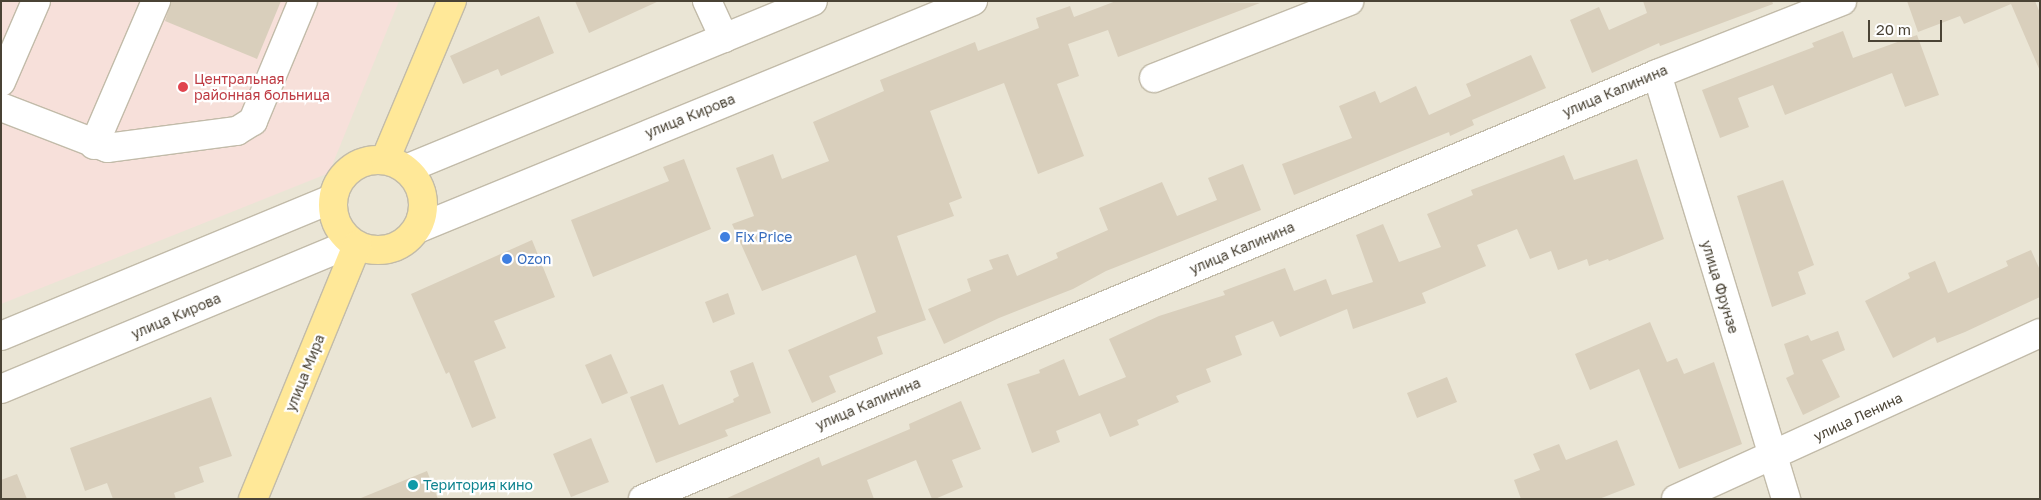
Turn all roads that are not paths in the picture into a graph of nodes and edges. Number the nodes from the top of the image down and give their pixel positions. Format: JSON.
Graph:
{"nodes":[{"id":1,"x":36,"y":1,"type":"edge"},
{"id":2,"x":156,"y":1,"type":"edge"},
{"id":3,"x":303,"y":1,"type":"edge"},
{"id":4,"x":452,"y":1,"type":"edge"},
{"id":5,"x":707,"y":1,"type":"edge"},
{"id":6,"x":813,"y":1,"type":"edge"},
{"id":7,"x":1349,"y":1,"type":"edge"},
{"id":8,"x":1842,"y":1,"type":"edge"},
{"id":9,"x":967,"y":2,"type":"edge"},
{"id":10,"x":724,"y":38,"type":"junction"},
{"id":11,"x":1657,"y":74,"type":"junction"},
{"id":12,"x":1154,"y":78,"type":"dead end"},
{"id":13,"x":1,"y":82,"type":"edge"},
{"id":14,"x":1,"y":107,"type":"edge"},
{"id":15,"x":94,"y":145,"type":"junction"},
{"id":16,"x":396,"y":165,"type":"junction"},
{"id":17,"x":332,"y":199,"type":"junction"},
{"id":18,"x":417,"y":229,"type":"junction"},
{"id":19,"x":354,"y":244,"type":"junction"},
{"id":20,"x":2040,"y":333,"type":"edge"},
{"id":21,"x":1,"y":336,"type":"edge"},
{"id":22,"x":1,"y":389,"type":"edge"},
{"id":23,"x":1772,"y":457,"type":"junction"},
{"id":24,"x":253,"y":499,"type":"edge"},
{"id":25,"x":643,"y":499,"type":"edge"},
{"id":26,"x":1676,"y":499,"type":"edge"},
{"id":27,"x":1786,"y":499,"type":"edge"}],
"edges":[{"from":1,"to":13,"type":"street"},
{"from":2,"to":15,"type":"street"},
{"from":3,"to":15,"type":"street"},
{"from":4,"to":16,"type":"main road"},
{"from":5,"to":10,"type":"street"},
{"from":6,"to":10,"type":"street"},
{"from":7,"to":12,"type":"street"},
{"from":8,"to":11,"type":"street","name":"улица Калинина"},
{"from":9,"to":18,"type":"street","name":"улица Кирова"},
{"from":10,"to":16,"type":"street"},
{"from":11,"to":23,"type":"street","name":"улица Фрунзе"},
{"from":11,"to":25,"type":"street","name":"улица Калинина"},
{"from":14,"to":15,"type":"street"},
{"from":16,"to":17,"type":"main road"},
{"from":16,"to":18,"type":"main road"},
{"from":17,"to":19,"type":"main road"},
{"from":17,"to":21,"type":"street"},
{"from":18,"to":19,"type":"main road","name":"улица Кирова"},
{"from":19,"to":22,"type":"street","name":"улица Кирова"},
{"from":19,"to":24,"type":"main road","name":"улица Мира"},
{"from":20,"to":23,"type":"street","name":"улица Ленина"},
{"from":23,"to":26,"type":"street","name":"улица Ленина"},
{"from":23,"to":27,"type":"street","name":"улица Фрунзе"}]}
